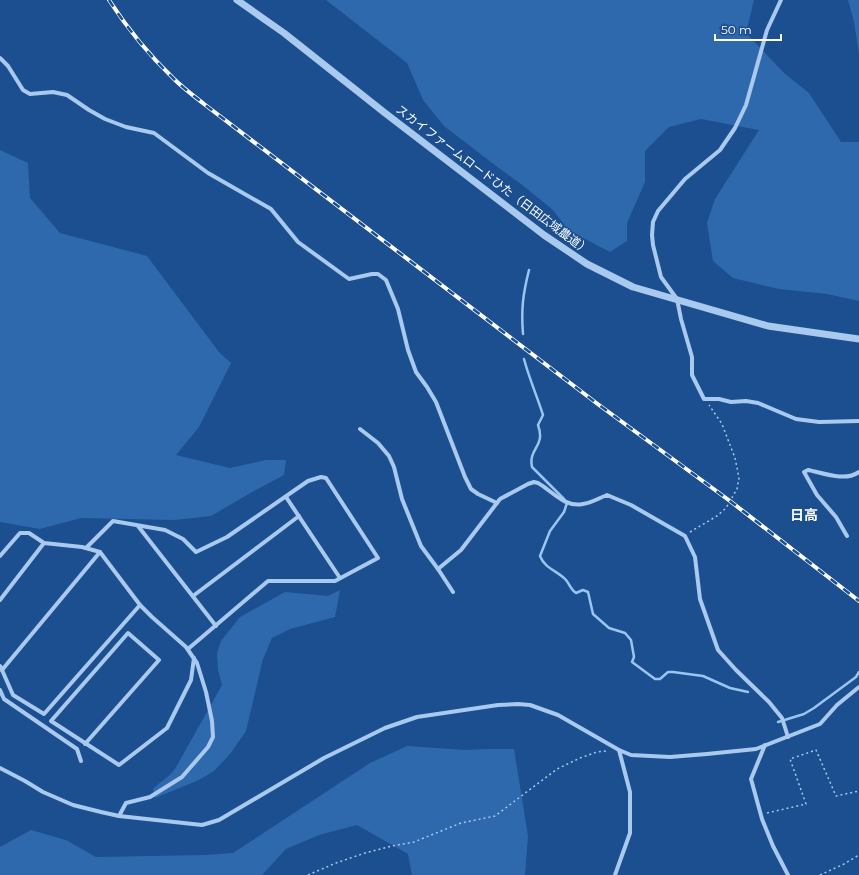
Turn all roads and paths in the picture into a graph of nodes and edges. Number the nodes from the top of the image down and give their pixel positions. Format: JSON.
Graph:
{"nodes":[{"id":1,"x":237,"y":0,"type":"edge"},
{"id":2,"x":781,"y":0,"type":"edge"},
{"id":3,"x":0,"y":58,"type":"edge"},
{"id":4,"x":677,"y":299,"type":"junction"},
{"id":5,"x":859,"y":339,"type":"edge"},
{"id":6,"x":704,"y":399,"type":"junction"},
{"id":7,"x":859,"y":421,"type":"edge"},
{"id":8,"x":360,"y":429,"type":"dead end"},
{"id":9,"x":859,"y":472,"type":"edge"},
{"id":10,"x":286,"y":497,"type":"junction"},
{"id":11,"x":497,"y":503,"type":"junction"},
{"id":12,"x":299,"y":516,"type":"junction"},
{"id":13,"x":138,"y":526,"type":"junction"},
{"id":14,"x":685,"y":536,"type":"junction"},
{"id":15,"x":847,"y":536,"type":"dead end"},
{"id":16,"x":44,"y":543,"type":"junction"},
{"id":17,"x":86,"y":548,"type":"junction"},
{"id":18,"x":100,"y":552,"type":"junction"},
{"id":19,"x":0,"y":556,"type":"edge"},
{"id":20,"x":438,"y":569,"type":"junction"},
{"id":21,"x":340,"y":578,"type":"junction"},
{"id":22,"x":453,"y":592,"type":"dead end"},
{"id":23,"x":193,"y":596,"type":"junction"},
{"id":24,"x":0,"y":600,"type":"edge"},
{"id":25,"x":140,"y":605,"type":"junction"},
{"id":26,"x":216,"y":626,"type":"junction"},
{"id":27,"x":188,"y":649,"type":"junction"},
{"id":28,"x":194,"y":658,"type":"junction"},
{"id":29,"x":0,"y":666,"type":"edge"},
{"id":30,"x":2,"y":670,"type":"junction"},
{"id":31,"x":859,"y":687,"type":"edge"},
{"id":32,"x":0,"y":690,"type":"edge"},
{"id":33,"x":788,"y":738,"type":"junction"},
{"id":34,"x":85,"y":744,"type":"junction"},
{"id":35,"x":764,"y":745,"type":"junction"},
{"id":36,"x":618,"y":750,"type":"junction"},
{"id":37,"x":81,"y":761,"type":"dead end"},
{"id":38,"x":0,"y":768,"type":"edge"},
{"id":39,"x":859,"y":791,"type":"edge"},
{"id":40,"x":761,"y":815,"type":"junction"},
{"id":41,"x":119,"y":816,"type":"junction"},
{"id":42,"x":859,"y":855,"type":"edge"},
{"id":43,"x":308,"y":875,"type":"edge"},
{"id":44,"x":615,"y":875,"type":"edge"},
{"id":45,"x":788,"y":875,"type":"edge"},
{"id":46,"x":820,"y":875,"type":"edge"}],
"edges":[{"from":1,"to":4,"type":"street","name":"スカイファームロードひた（日田広域農道）"},
{"from":2,"to":4,"type":"street"},
{"from":3,"to":11,"type":"street"},
{"from":4,"to":5,"type":"street","name":"スカイファームロードひた（日田広域農道）"},
{"from":4,"to":6,"type":"street"},
{"from":6,"to":7,"type":"street"},
{"from":6,"to":14,"type":"path"},
{"from":8,"to":20,"type":"street"},
{"from":9,"to":15,"type":"street"},
{"from":10,"to":12,"type":"street"},
{"from":10,"to":13,"type":"street"},
{"from":10,"to":21,"type":"street"},
{"from":11,"to":14,"type":"street"},
{"from":11,"to":20,"type":"street"},
{"from":12,"to":21,"type":"street"},
{"from":12,"to":23,"type":"street"},
{"from":13,"to":17,"type":"street"},
{"from":13,"to":23,"type":"street"},
{"from":14,"to":33,"type":"street"},
{"from":16,"to":17,"type":"street"},
{"from":16,"to":19,"type":"street"},
{"from":16,"to":24,"type":"street"},
{"from":17,"to":18,"type":"street"},
{"from":18,"to":25,"type":"street"},
{"from":18,"to":30,"type":"street"},
{"from":20,"to":22,"type":"street"},
{"from":21,"to":26,"type":"street"},
{"from":23,"to":26,"type":"street"},
{"from":25,"to":27,"type":"street"},
{"from":25,"to":30,"type":"street"},
{"from":26,"to":27,"type":"street"},
{"from":27,"to":28,"type":"street"},
{"from":28,"to":34,"type":"street"},
{"from":28,"to":41,"type":"street"},
{"from":29,"to":30,"type":"street"},
{"from":31,"to":33,"type":"street"},
{"from":32,"to":37,"type":"street"},
{"from":33,"to":35,"type":"street"},
{"from":34,"to":34,"type":"street"},
{"from":35,"to":36,"type":"street"},
{"from":35,"to":40,"type":"street"},
{"from":36,"to":41,"type":"street"},
{"from":36,"to":43,"type":"path"},
{"from":36,"to":44,"type":"street"},
{"from":38,"to":41,"type":"street"},
{"from":39,"to":40,"type":"path"},
{"from":40,"to":45,"type":"street"},
{"from":42,"to":46,"type":"path"}]}
